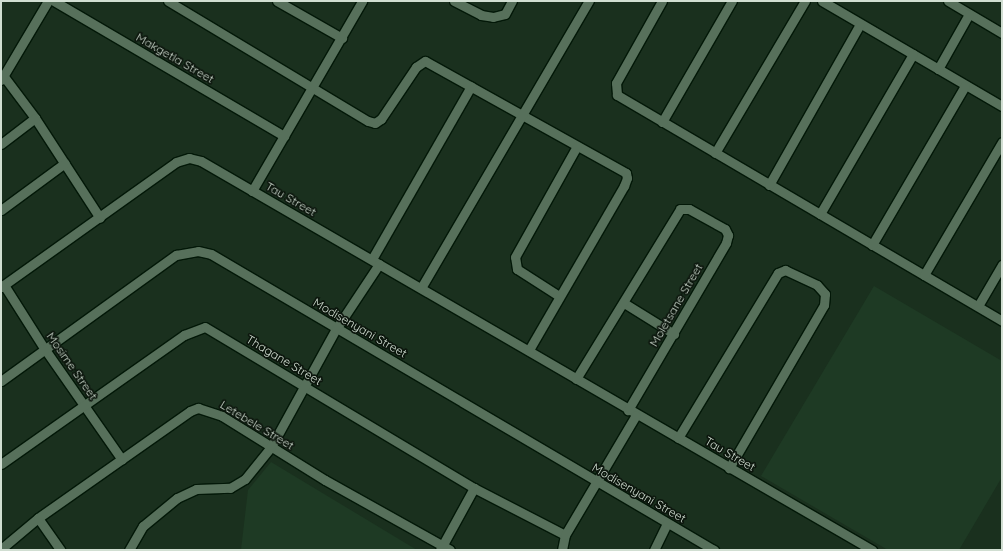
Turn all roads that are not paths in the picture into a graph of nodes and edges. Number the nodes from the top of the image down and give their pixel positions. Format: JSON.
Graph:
{"nodes":[{"id":1,"x":48,"y":1,"type":"edge"},
{"id":2,"x":54,"y":1,"type":"edge"},
{"id":3,"x":168,"y":1,"type":"edge"},
{"id":4,"x":277,"y":1,"type":"edge"},
{"id":5,"x":362,"y":1,"type":"edge"},
{"id":6,"x":454,"y":1,"type":"edge"},
{"id":7,"x":512,"y":1,"type":"edge"},
{"id":8,"x":589,"y":1,"type":"edge"},
{"id":9,"x":662,"y":1,"type":"edge"},
{"id":10,"x":732,"y":1,"type":"edge"},
{"id":11,"x":805,"y":1,"type":"edge"},
{"id":12,"x":822,"y":1,"type":"edge"},
{"id":13,"x":948,"y":1,"type":"edge"},
{"id":14,"x":969,"y":14,"type":"junction"},
{"id":15,"x":860,"y":24,"type":"junction"},
{"id":16,"x":1002,"y":33,"type":"edge"},
{"id":17,"x":342,"y":38,"type":"junction"},
{"id":18,"x":913,"y":54,"type":"junction"},
{"id":19,"x":938,"y":69,"type":"junction"},
{"id":20,"x":3,"y":79,"type":"edge"},
{"id":21,"x":471,"y":86,"type":"junction"},
{"id":22,"x":965,"y":86,"type":"junction"},
{"id":23,"x":314,"y":87,"type":"junction"},
{"id":24,"x":1002,"y":106,"type":"edge"},
{"id":25,"x":522,"y":116,"type":"junction"},
{"id":26,"x":35,"y":118,"type":"junction"},
{"id":27,"x":662,"y":122,"type":"junction"},
{"id":28,"x":284,"y":136,"type":"junction"},
{"id":29,"x":1002,"y":142,"type":"edge"},
{"id":30,"x":1,"y":144,"type":"edge"},
{"id":31,"x":578,"y":146,"type":"junction"},
{"id":32,"x":715,"y":153,"type":"junction"},
{"id":33,"x":65,"y":163,"type":"junction"},
{"id":34,"x":769,"y":185,"type":"junction"},
{"id":35,"x":252,"y":191,"type":"junction"},
{"id":36,"x":1,"y":210,"type":"edge"},
{"id":37,"x":820,"y":214,"type":"junction"},
{"id":38,"x":100,"y":218,"type":"junction"},
{"id":39,"x":872,"y":244,"type":"junction"},
{"id":40,"x":376,"y":262,"type":"junction"},
{"id":41,"x":1002,"y":265,"type":"edge"},
{"id":42,"x":924,"y":275,"type":"junction"},
{"id":43,"x":2,"y":286,"type":"edge"},
{"id":44,"x":421,"y":288,"type":"junction"},
{"id":45,"x":559,"y":296,"type":"junction"},
{"id":46,"x":624,"y":303,"type":"junction"},
{"id":47,"x":978,"y":306,"type":"junction"},
{"id":48,"x":1002,"y":321,"type":"edge"},
{"id":49,"x":336,"y":329,"type":"junction"},
{"id":50,"x":674,"y":334,"type":"junction"},
{"id":51,"x":44,"y":348,"type":"junction"},
{"id":52,"x":529,"y":350,"type":"junction"},
{"id":53,"x":576,"y":379,"type":"junction"},
{"id":54,"x":1,"y":381,"type":"edge"},
{"id":55,"x":304,"y":387,"type":"junction"},
{"id":56,"x":84,"y":405,"type":"junction"},
{"id":57,"x":628,"y":410,"type":"junction"},
{"id":58,"x":636,"y":415,"type":"junction"},
{"id":59,"x":678,"y":438,"type":"junction"},
{"id":60,"x":271,"y":447,"type":"junction"},
{"id":61,"x":122,"y":460,"type":"junction"},
{"id":62,"x":1,"y":464,"type":"edge"},
{"id":63,"x":729,"y":468,"type":"junction"},
{"id":64,"x":596,"y":481,"type":"junction"},
{"id":65,"x":474,"y":488,"type":"junction"},
{"id":66,"x":38,"y":518,"type":"junction"},
{"id":67,"x":667,"y":523,"type":"junction"},
{"id":68,"x":565,"y":535,"type":"junction"},
{"id":69,"x":444,"y":548,"type":"edge"},
{"id":70,"x":1,"y":549,"type":"edge"},
{"id":71,"x":60,"y":550,"type":"edge"},
{"id":72,"x":129,"y":550,"type":"edge"},
{"id":73,"x":562,"y":550,"type":"edge"},
{"id":74,"x":654,"y":550,"type":"edge"},
{"id":75,"x":714,"y":550,"type":"edge"},
{"id":76,"x":872,"y":550,"type":"edge"}],
"edges":[{"from":1,"to":20,"type":"street"},
{"from":2,"to":28,"type":"street","name":"Makgetla Street"},
{"from":3,"to":23,"type":"street"},
{"from":4,"to":17,"type":"street"},
{"from":5,"to":17,"type":"street"},
{"from":6,"to":7,"type":"street"},
{"from":8,"to":25,"type":"street"},
{"from":9,"to":27,"type":"street"},
{"from":10,"to":27,"type":"street"},
{"from":11,"to":32,"type":"street"},
{"from":12,"to":15,"type":"street"},
{"from":13,"to":14,"type":"street"},
{"from":14,"to":16,"type":"street"},
{"from":14,"to":19,"type":"street"},
{"from":15,"to":18,"type":"street"},
{"from":15,"to":34,"type":"street"},
{"from":17,"to":23,"type":"street"},
{"from":18,"to":19,"type":"street"},
{"from":18,"to":37,"type":"street"},
{"from":19,"to":22,"type":"street"},
{"from":20,"to":26,"type":"street"},
{"from":21,"to":23,"type":"street"},
{"from":21,"to":25,"type":"street"},
{"from":21,"to":40,"type":"street"},
{"from":22,"to":24,"type":"street"},
{"from":22,"to":39,"type":"street"},
{"from":23,"to":28,"type":"street"},
{"from":25,"to":31,"type":"street"},
{"from":25,"to":44,"type":"street"},
{"from":26,"to":30,"type":"street"},
{"from":26,"to":33,"type":"street"},
{"from":27,"to":32,"type":"street"},
{"from":28,"to":35,"type":"street"},
{"from":29,"to":42,"type":"street"},
{"from":31,"to":45,"type":"street"},
{"from":31,"to":45,"type":"street"},
{"from":32,"to":34,"type":"street"},
{"from":33,"to":36,"type":"street"},
{"from":33,"to":38,"type":"street"},
{"from":34,"to":37,"type":"street"},
{"from":35,"to":38,"type":"street","name":"Tau Street"},
{"from":35,"to":40,"type":"street","name":"Tau Street"},
{"from":37,"to":39,"type":"street"},
{"from":38,"to":43,"type":"street","name":"Tau Street"},
{"from":39,"to":42,"type":"street"},
{"from":40,"to":44,"type":"street","name":"Tau Street"},
{"from":40,"to":49,"type":"street"},
{"from":41,"to":47,"type":"street"},
{"from":42,"to":47,"type":"street"},
{"from":43,"to":51,"type":"street","name":"Mosime Street"},
{"from":44,"to":52,"type":"street","name":"Tau Street"},
{"from":45,"to":52,"type":"street"},
{"from":46,"to":50,"type":"street"},
{"from":46,"to":50,"type":"street","name":"Moletsane Street"},
{"from":46,"to":53,"type":"street"},
{"from":47,"to":48,"type":"street"},
{"from":49,"to":51,"type":"street","name":"Modisenyani Street"},
{"from":49,"to":55,"type":"street"},
{"from":49,"to":64,"type":"street","name":"Modisenyani Street"},
{"from":50,"to":57,"type":"street","name":"Moletsane Street"},
{"from":51,"to":54,"type":"street","name":"Modisenyani Street"},
{"from":51,"to":56,"type":"street","name":"Mosime Street"},
{"from":52,"to":53,"type":"street","name":"Tau Street"},
{"from":53,"to":57,"type":"street","name":"Tau Street"},
{"from":55,"to":56,"type":"street","name":"Thagane Street"},
{"from":55,"to":60,"type":"street"},
{"from":55,"to":65,"type":"street","name":"Thagane Street"},
{"from":56,"to":61,"type":"street","name":"Mosime Street"},
{"from":56,"to":62,"type":"street","name":"Thagane Street"},
{"from":57,"to":58,"type":"street","name":"Tau Street"},
{"from":58,"to":59,"type":"street","name":"Tau Street"},
{"from":58,"to":64,"type":"street"},
{"from":59,"to":63,"type":"street","name":"Tau Street"},
{"from":59,"to":63,"type":"street"},
{"from":60,"to":61,"type":"street","name":"Letebele Street"},
{"from":60,"to":69,"type":"street","name":"Letebele Street"},
{"from":60,"to":72,"type":"street"},
{"from":61,"to":66,"type":"street","name":"Letebele Street"},
{"from":63,"to":76,"type":"street","name":"Tau Street"},
{"from":64,"to":67,"type":"street","name":"Modisenyani Street"},
{"from":64,"to":68,"type":"street"},
{"from":65,"to":68,"type":"street","name":"Thagane Street"},
{"from":65,"to":69,"type":"street"},
{"from":66,"to":70,"type":"street","name":"Letebele Street"},
{"from":66,"to":71,"type":"street"},
{"from":67,"to":74,"type":"street"},
{"from":67,"to":75,"type":"street","name":"Modisenyani Street"},
{"from":68,"to":73,"type":"street"}]}
